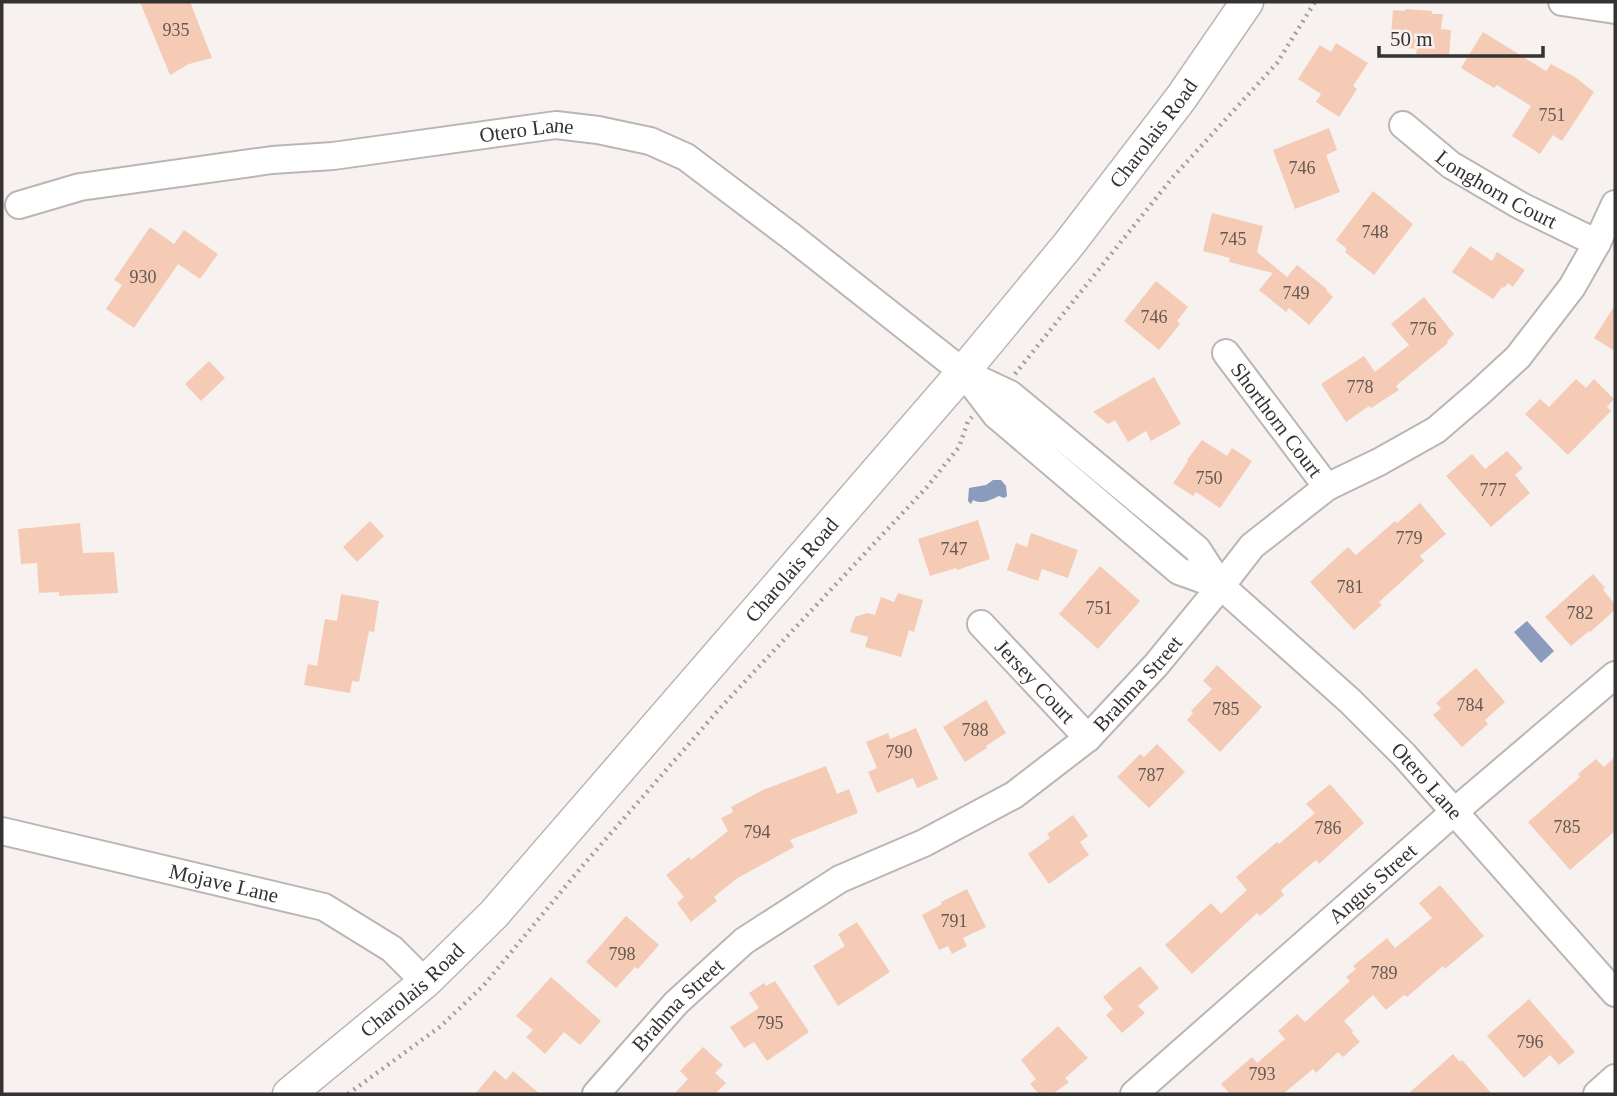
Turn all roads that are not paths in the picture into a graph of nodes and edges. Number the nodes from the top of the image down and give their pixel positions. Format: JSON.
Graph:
{"nodes":[{"id":1,"x":1247,"y":2,"type":"edge"},
{"id":2,"x":1562,"y":2,"type":"edge"},
{"id":3,"x":1615,"y":10,"type":"edge"},
{"id":4,"x":1403,"y":125,"type":"dead end"},
{"id":5,"x":1615,"y":204,"type":"edge"},
{"id":6,"x":19,"y":205,"type":"dead end"},
{"id":7,"x":1597,"y":243,"type":"junction"},
{"id":8,"x":1226,"y":353,"type":"dead end"},
{"id":9,"x":963,"y":372,"type":"junction"},
{"id":10,"x":1327,"y":486,"type":"junction"},
{"id":11,"x":1222,"y":586,"type":"junction"},
{"id":12,"x":981,"y":624,"type":"dead end"},
{"id":13,"x":1615,"y":676,"type":"edge"},
{"id":14,"x":1088,"y":738,"type":"junction"},
{"id":15,"x":1454,"y":812,"type":"junction"},
{"id":16,"x":2,"y":831,"type":"edge"},
{"id":17,"x":425,"y":982,"type":"junction"},
{"id":18,"x":1615,"y":993,"type":"edge"},
{"id":19,"x":1615,"y":1078,"type":"edge"},
{"id":20,"x":289,"y":1094,"type":"edge"},
{"id":21,"x":596,"y":1094,"type":"edge"},
{"id":22,"x":1134,"y":1094,"type":"edge"},
{"id":23,"x":1597,"y":1094,"type":"edge"}],
"edges":[{"from":1,"to":9,"type":"street","name":"Charolais Road"},
{"from":2,"to":3,"type":"street"},
{"from":4,"to":7,"type":"street","name":"Longhorn Court"},
{"from":5,"to":7,"type":"street","name":"Brahma Street"},
{"from":6,"to":9,"type":"street","name":"Otero Lane"},
{"from":7,"to":10,"type":"street","name":"Brahma Street"},
{"from":8,"to":10,"type":"street","name":"Shorthorn Court"},
{"from":9,"to":11,"type":"street","name":"Otero Lane"},
{"from":9,"to":17,"type":"street","name":"Charolais Road"},
{"from":10,"to":11,"type":"street","name":"Brahma Street"},
{"from":11,"to":14,"type":"street","name":"Brahma Street"},
{"from":11,"to":15,"type":"street","name":"Otero Lane"},
{"from":12,"to":14,"type":"street","name":"Jersey Court"},
{"from":13,"to":15,"type":"street","name":"Angus Street"},
{"from":14,"to":21,"type":"street","name":"Brahma Street"},
{"from":15,"to":18,"type":"street","name":"Otero Lane"},
{"from":15,"to":22,"type":"street","name":"Angus Street"},
{"from":16,"to":17,"type":"street","name":"Mojave Lane"},
{"from":17,"to":20,"type":"street","name":"Charolais Road"},
{"from":19,"to":23,"type":"street"}]}
